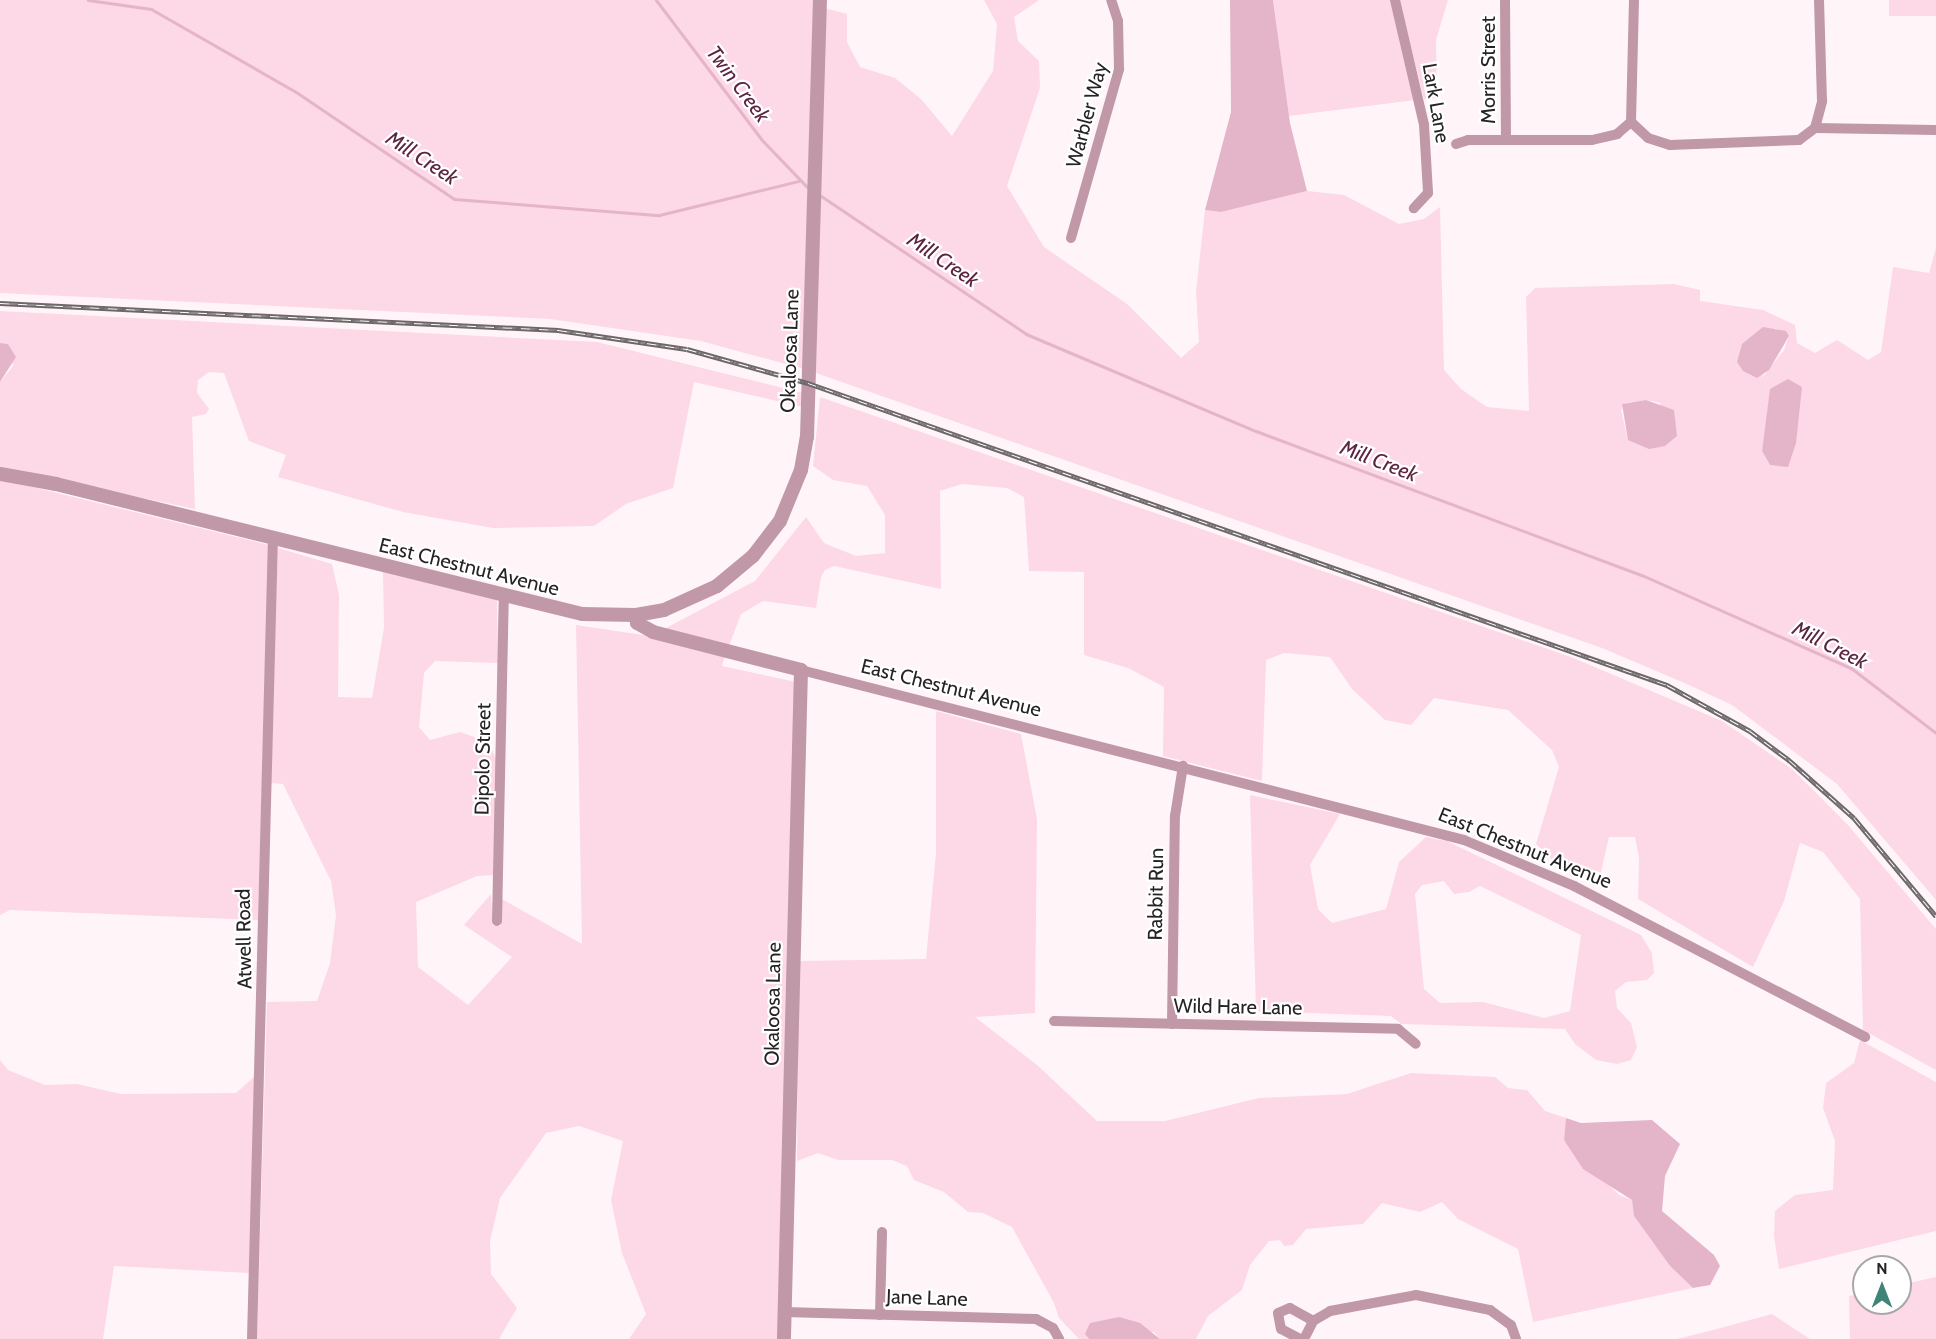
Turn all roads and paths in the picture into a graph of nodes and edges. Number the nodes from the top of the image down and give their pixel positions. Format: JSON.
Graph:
{"nodes":[{"id":1,"x":820,"y":0,"type":"edge"},
{"id":2,"x":1111,"y":0,"type":"edge"},
{"id":3,"x":1395,"y":0,"type":"edge"},
{"id":4,"x":1505,"y":0,"type":"edge"},
{"id":5,"x":1634,"y":0,"type":"edge"},
{"id":6,"x":1819,"y":0,"type":"edge"},
{"id":7,"x":1630,"y":122,"type":"junction"},
{"id":8,"x":1815,"y":128,"type":"junction"},
{"id":9,"x":1936,"y":130,"type":"edge"},
{"id":10,"x":1506,"y":140,"type":"junction"},
{"id":11,"x":1456,"y":144,"type":"dead end"},
{"id":12,"x":1414,"y":208,"type":"dead end"},
{"id":13,"x":1071,"y":238,"type":"dead end"},
{"id":14,"x":0,"y":474,"type":"edge"},
{"id":15,"x":273,"y":538,"type":"junction"},
{"id":16,"x":504,"y":596,"type":"junction"},
{"id":17,"x":636,"y":615,"type":"junction"},
{"id":18,"x":801,"y":670,"type":"junction"},
{"id":19,"x":1183,"y":766,"type":"junction"},
{"id":20,"x":497,"y":921,"type":"dead end"},
{"id":21,"x":1054,"y":1021,"type":"dead end"},
{"id":22,"x":1172,"y":1024,"type":"junction"},
{"id":23,"x":1865,"y":1037,"type":"dead end"},
{"id":24,"x":1416,"y":1044,"type":"dead end"},
{"id":25,"x":882,"y":1232,"type":"dead end"},
{"id":26,"x":784,"y":1312,"type":"junction"},
{"id":27,"x":880,"y":1315,"type":"junction"},
{"id":28,"x":1313,"y":1321,"type":"junction"},
{"id":29,"x":252,"y":1339,"type":"edge"},
{"id":30,"x":783,"y":1339,"type":"edge"},
{"id":31,"x":1059,"y":1339,"type":"edge"},
{"id":32,"x":1302,"y":1339,"type":"edge"},
{"id":33,"x":1516,"y":1339,"type":"edge"}],
"edges":[{"from":1,"to":17,"type":"street","name":"Okaloosa Lane"},
{"from":2,"to":13,"type":"street","name":"Warbler Way"},
{"from":3,"to":12,"type":"street","name":"Lark Lane"},
{"from":4,"to":10,"type":"street","name":"Morris Street"},
{"from":5,"to":7,"type":"street"},
{"from":6,"to":8,"type":"street"},
{"from":7,"to":8,"type":"street"},
{"from":7,"to":10,"type":"street"},
{"from":8,"to":9,"type":"street"},
{"from":10,"to":11,"type":"street"},
{"from":14,"to":15,"type":"street","name":"East Chestnut Avenue"},
{"from":15,"to":16,"type":"street","name":"East Chestnut Avenue"},
{"from":15,"to":29,"type":"street","name":"Atwell Road"},
{"from":16,"to":17,"type":"street","name":"East Chestnut Avenue"},
{"from":16,"to":20,"type":"street","name":"Dipolo Street"},
{"from":17,"to":18,"type":"street","name":"East Chestnut Avenue"},
{"from":18,"to":19,"type":"street","name":"East Chestnut Avenue"},
{"from":18,"to":26,"type":"street","name":"Okaloosa Lane"},
{"from":19,"to":22,"type":"street","name":"Rabbit Run"},
{"from":19,"to":23,"type":"street","name":"East Chestnut Avenue"},
{"from":21,"to":22,"type":"street","name":"Wild Hare Lane"},
{"from":22,"to":24,"type":"street","name":"Wild Hare Lane"},
{"from":25,"to":27,"type":"street"},
{"from":26,"to":27,"type":"street","name":"Jane Lane"},
{"from":26,"to":30,"type":"street","name":"Okaloosa Lane"},
{"from":27,"to":31,"type":"street","name":"Jane Lane"},
{"from":28,"to":32,"type":"street"},
{"from":28,"to":32,"type":"street"},
{"from":28,"to":33,"type":"street"}]}
